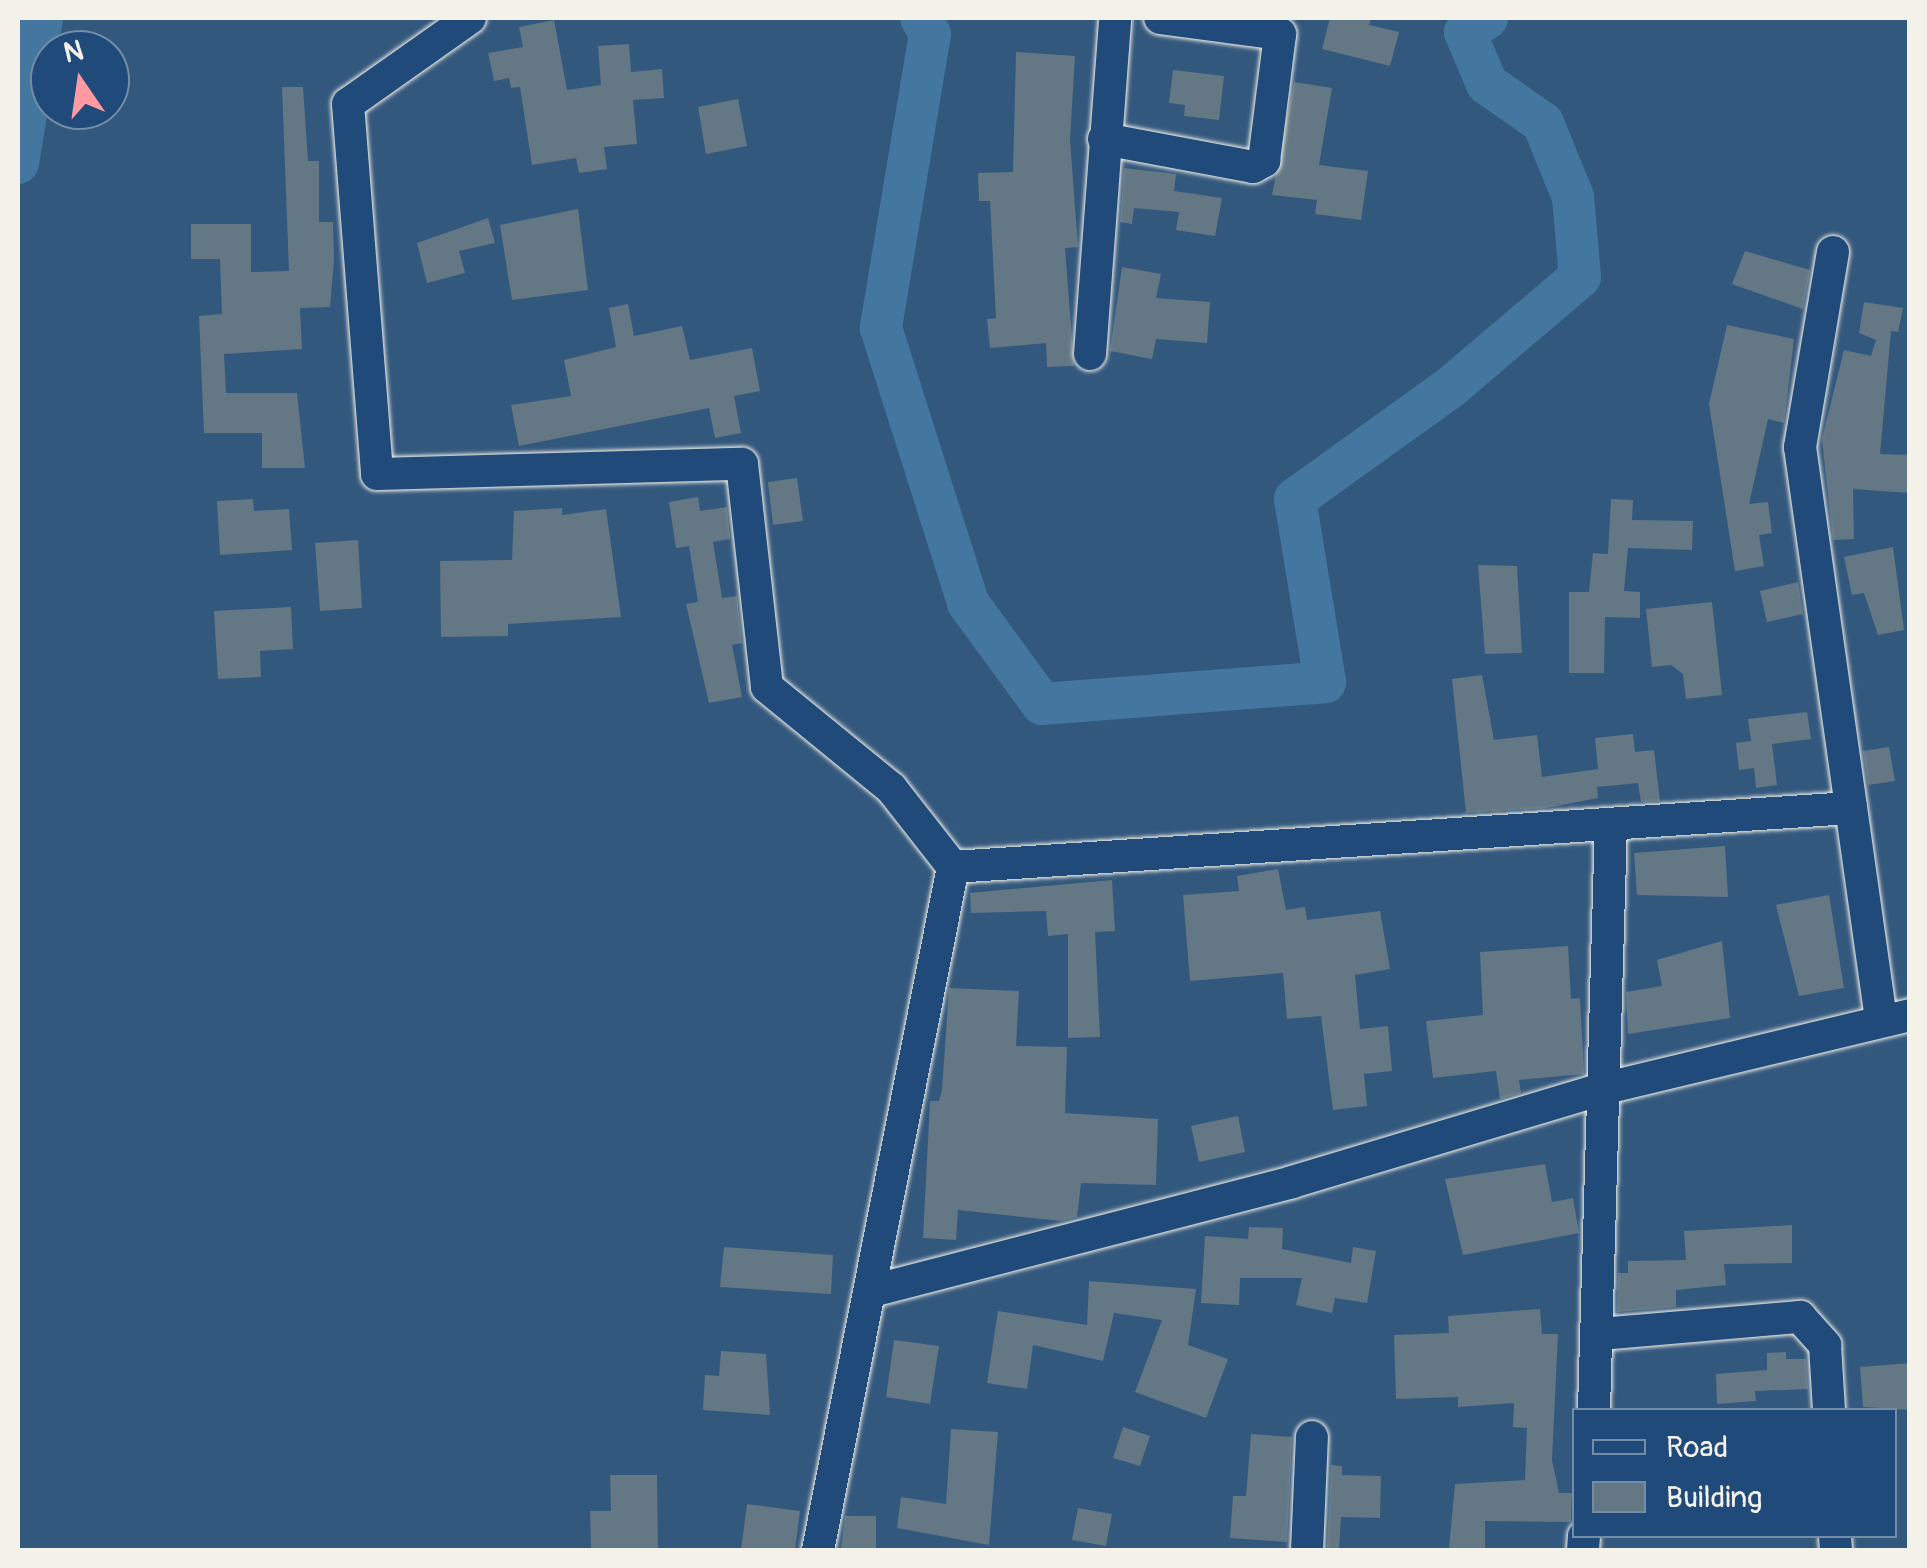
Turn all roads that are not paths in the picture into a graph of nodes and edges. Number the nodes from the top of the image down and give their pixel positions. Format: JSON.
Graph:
{"nodes":[{"id":1,"x":470,"y":18,"type":"edge"},
{"id":2,"x":1115,"y":18,"type":"edge"},
{"id":3,"x":1160,"y":18,"type":"edge"},
{"id":4,"x":1104,"y":138,"type":"junction"},
{"id":5,"x":1832,"y":252,"type":"dead end"},
{"id":6,"x":1090,"y":354,"type":"dead end"},
{"id":7,"x":1851,"y":808,"type":"junction"},
{"id":8,"x":1611,"y":824,"type":"junction"},
{"id":9,"x":953,"y":867,"type":"junction"},
{"id":10,"x":1895,"y":1017,"type":"edge"},
{"id":11,"x":1606,"y":1088,"type":"junction"},
{"id":12,"x":872,"y":1290,"type":"junction"},
{"id":13,"x":1600,"y":1334,"type":"junction"},
{"id":14,"x":1594,"y":1408,"type":"edge"},
{"id":15,"x":1828,"y":1408,"type":"edge"},
{"id":16,"x":1312,"y":1436,"type":"dead end"},
{"id":17,"x":818,"y":1550,"type":"edge"},
{"id":18,"x":1307,"y":1550,"type":"edge"}],
"edges":[{"from":1,"to":9,"type":"street"},
{"from":2,"to":4,"type":"street"},
{"from":3,"to":4,"type":"street"},
{"from":4,"to":6,"type":"street"},
{"from":5,"to":7,"type":"street"},
{"from":7,"to":8,"type":"street"},
{"from":7,"to":10,"type":"street"},
{"from":8,"to":9,"type":"street"},
{"from":8,"to":11,"type":"street"},
{"from":9,"to":12,"type":"street"},
{"from":10,"to":11,"type":"street"},
{"from":11,"to":12,"type":"street"},
{"from":11,"to":13,"type":"street"},
{"from":12,"to":17,"type":"street"},
{"from":13,"to":14,"type":"street"},
{"from":13,"to":15,"type":"street"},
{"from":16,"to":18,"type":"street"}]}
